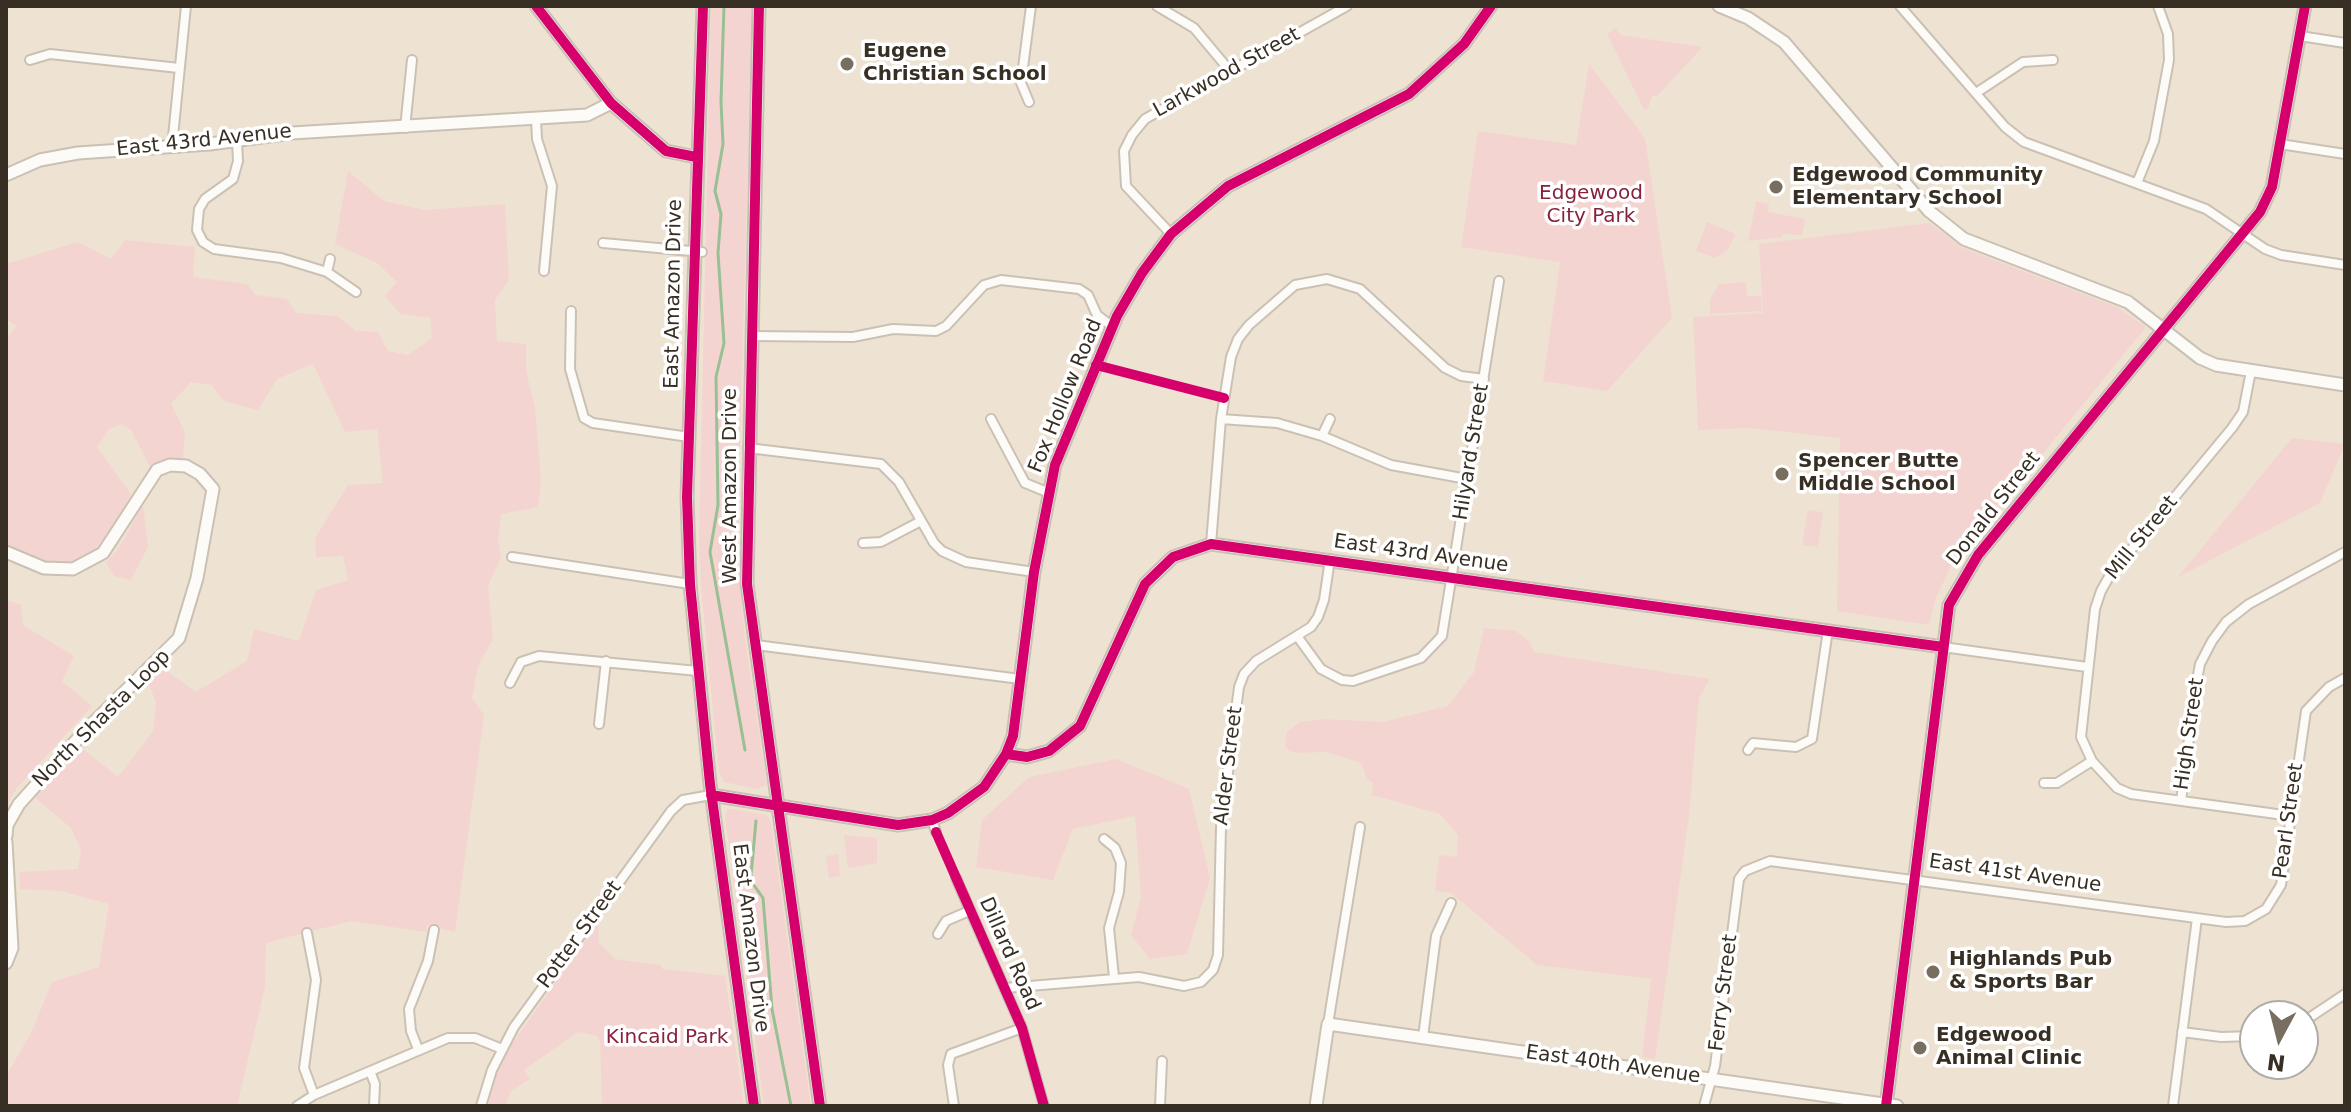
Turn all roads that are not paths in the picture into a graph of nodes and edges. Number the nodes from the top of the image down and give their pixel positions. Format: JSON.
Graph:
{"nodes":[{"id":1,"x":186,"y":6,"type":"edge"},
{"id":2,"x":536,"y":6,"type":"edge"},
{"id":3,"x":703,"y":6,"type":"edge"},
{"id":4,"x":759,"y":6,"type":"edge"},
{"id":5,"x":1031,"y":6,"type":"edge"},
{"id":6,"x":1157,"y":6,"type":"edge"},
{"id":7,"x":1186,"y":6,"type":"edge"},
{"id":8,"x":1347,"y":6,"type":"edge"},
{"id":9,"x":1491,"y":6,"type":"edge"},
{"id":10,"x":1719,"y":6,"type":"edge"},
{"id":11,"x":1915,"y":6,"type":"edge"},
{"id":12,"x":2158,"y":6,"type":"edge"},
{"id":13,"x":2305,"y":6,"type":"edge"},
{"id":14,"x":1903,"y":10,"type":"edge"},
{"id":15,"x":1185,"y":19,"type":"junction"},
{"id":16,"x":2300,"y":36,"type":"junction"},
{"id":17,"x":2345,"y":43,"type":"edge"},
{"id":18,"x":30,"y":60,"type":"dead end"},
{"id":19,"x":412,"y":60,"type":"dead end"},
{"id":20,"x":2053,"y":60,"type":"dead end"},
{"id":21,"x":179,"y":68,"type":"junction"},
{"id":22,"x":1230,"y":71,"type":"junction"},
{"id":23,"x":1976,"y":93,"type":"junction"},
{"id":24,"x":1029,"y":102,"type":"dead end"},
{"id":25,"x":611,"y":103,"type":"junction"},
{"id":26,"x":536,"y":119,"type":"junction"},
{"id":27,"x":405,"y":128,"type":"junction"},
{"id":28,"x":237,"y":141,"type":"junction"},
{"id":29,"x":2280,"y":144,"type":"junction"},
{"id":30,"x":172,"y":147,"type":"junction"},
{"id":31,"x":2345,"y":154,"type":"edge"},
{"id":32,"x":696,"y":157,"type":"junction"},
{"id":33,"x":6,"y":175,"type":"edge"},
{"id":34,"x":2137,"y":183,"type":"junction"},
{"id":35,"x":2244,"y":232,"type":"junction"},
{"id":36,"x":1171,"y":234,"type":"junction"},
{"id":37,"x":603,"y":243,"type":"dead end"},
{"id":38,"x":698,"y":252,"type":"junction"},
{"id":39,"x":330,"y":259,"type":"dead end"},
{"id":40,"x":2345,"y":265,"type":"edge"},
{"id":41,"x":544,"y":271,"type":"dead end"},
{"id":42,"x":327,"y":272,"type":"junction"},
{"id":43,"x":1499,"y":281,"type":"dead end"},
{"id":44,"x":356,"y":292,"type":"dead end"},
{"id":45,"x":571,"y":311,"type":"dead end"},
{"id":46,"x":1113,"y":327,"type":"junction"},
{"id":47,"x":2164,"y":329,"type":"junction"},
{"id":48,"x":751,"y":336,"type":"junction"},
{"id":49,"x":2251,"y":371,"type":"junction"},
{"id":50,"x":1484,"y":379,"type":"junction"},
{"id":51,"x":2345,"y":385,"type":"edge"},
{"id":52,"x":991,"y":419,"type":"dead end"},
{"id":53,"x":1221,"y":419,"type":"junction"},
{"id":54,"x":1330,"y":419,"type":"dead end"},
{"id":55,"x":1322,"y":436,"type":"junction"},
{"id":56,"x":689,"y":437,"type":"junction"},
{"id":57,"x":748,"y":448,"type":"junction"},
{"id":58,"x":1467,"y":479,"type":"junction"},
{"id":59,"x":1047,"y":492,"type":"junction"},
{"id":60,"x":921,"y":521,"type":"junction"},
{"id":61,"x":863,"y":543,"type":"dead end"},
{"id":62,"x":1211,"y":544,"type":"junction"},
{"id":63,"x":6,"y":552,"type":"edge"},
{"id":64,"x":2345,"y":552,"type":"edge"},
{"id":65,"x":512,"y":557,"type":"dead end"},
{"id":66,"x":1330,"y":559,"type":"junction"},
{"id":67,"x":1034,"y":572,"type":"junction"},
{"id":68,"x":1452,"y":576,"type":"junction"},
{"id":69,"x":690,"y":584,"type":"junction"},
{"id":70,"x":1828,"y":630,"type":"junction"},
{"id":71,"x":1297,"y":636,"type":"junction"},
{"id":72,"x":756,"y":645,"type":"junction"},
{"id":73,"x":1943,"y":647,"type":"junction"},
{"id":74,"x":519,"y":650,"type":"dead end"},
{"id":75,"x":531,"y":657,"type":"junction"},
{"id":76,"x":606,"y":661,"type":"junction"},
{"id":77,"x":2087,"y":667,"type":"junction"},
{"id":78,"x":698,"y":671,"type":"junction"},
{"id":79,"x":2345,"y":678,"type":"edge"},
{"id":80,"x":1020,"y":679,"type":"junction"},
{"id":81,"x":510,"y":683,"type":"dead end"},
{"id":82,"x":599,"y":724,"type":"dead end"},
{"id":83,"x":1748,"y":750,"type":"dead end"},
{"id":84,"x":1006,"y":754,"type":"junction"},
{"id":85,"x":2092,"y":761,"type":"junction"},
{"id":86,"x":2044,"y":783,"type":"dead end"},
{"id":87,"x":711,"y":795,"type":"junction"},
{"id":88,"x":2181,"y":801,"type":"junction"},
{"id":89,"x":778,"y":805,"type":"junction"},
{"id":90,"x":2291,"y":816,"type":"junction"},
{"id":91,"x":1360,"y":827,"type":"dead end"},
{"id":92,"x":6,"y":836,"type":"edge"},
{"id":93,"x":1104,"y":839,"type":"dead end"},
{"id":94,"x":6,"y":842,"type":"edge"},
{"id":95,"x":956,"y":878,"type":"dead end"},
{"id":96,"x":1914,"y":878,"type":"junction"},
{"id":97,"x":1739,"y":879,"type":"joint"},
{"id":98,"x":8,"y":885,"type":"edge"},
{"id":99,"x":1451,"y":903,"type":"dead end"},
{"id":100,"x":969,"y":911,"type":"junction"},
{"id":101,"x":2197,"y":918,"type":"junction"},
{"id":102,"x":434,"y":930,"type":"dead end"},
{"id":103,"x":307,"y":933,"type":"dead end"},
{"id":104,"x":938,"y":934,"type":"dead end"},
{"id":105,"x":6,"y":963,"type":"edge"},
{"id":106,"x":1114,"y":977,"type":"junction"},
{"id":107,"x":1005,"y":988,"type":"junction"},
{"id":108,"x":2345,"y":994,"type":"edge"},
{"id":109,"x":2319,"y":1011,"type":"edge"},
{"id":110,"x":1328,"y":1024,"type":"junction"},
{"id":111,"x":1022,"y":1028,"type":"junction"},
{"id":112,"x":2182,"y":1032,"type":"junction"},
{"id":113,"x":2239,"y":1035,"type":"edge"},
{"id":114,"x":1423,"y":1037,"type":"junction"},
{"id":115,"x":418,"y":1049,"type":"junction"},
{"id":116,"x":502,"y":1049,"type":"junction"},
{"id":117,"x":1162,"y":1061,"type":"dead end"},
{"id":118,"x":370,"y":1071,"type":"junction"},
{"id":119,"x":1710,"y":1079,"type":"junction"},
{"id":120,"x":314,"y":1095,"type":"junction"},
{"id":121,"x":297,"y":1106,"type":"edge"},
{"id":122,"x":374,"y":1106,"type":"edge"},
{"id":123,"x":481,"y":1106,"type":"edge"},
{"id":124,"x":754,"y":1106,"type":"edge"},
{"id":125,"x":820,"y":1106,"type":"edge"},
{"id":126,"x":954,"y":1106,"type":"edge"},
{"id":127,"x":1044,"y":1106,"type":"edge"},
{"id":128,"x":1160,"y":1106,"type":"edge"},
{"id":129,"x":1316,"y":1106,"type":"edge"},
{"id":130,"x":1704,"y":1106,"type":"edge"},
{"id":131,"x":1890,"y":1106,"type":"edge"},
{"id":132,"x":2173,"y":1106,"type":"edge"}],
"edges":[{"from":1,"to":21,"type":"street"},
{"from":2,"to":25,"type":"street"},
{"from":3,"to":32,"type":"street","name":"East Amazon Drive"},
{"from":4,"to":48,"type":"street","name":"West Amazon Drive"},
{"from":5,"to":24,"type":"street"},
{"from":6,"to":15,"type":"street"},
{"from":7,"to":15,"type":"street"},
{"from":8,"to":22,"type":"street","name":"Larkwood Street"},
{"from":9,"to":36,"type":"street","name":"Fox Hollow Road"},
{"from":10,"to":47,"type":"street"},
{"from":11,"to":14,"type":"street"},
{"from":12,"to":34,"type":"street"},
{"from":13,"to":16,"type":"street","name":"Donald Street"},
{"from":14,"to":23,"type":"street"},
{"from":15,"to":22,"type":"street"},
{"from":16,"to":17,"type":"street"},
{"from":16,"to":29,"type":"street","name":"Donald Street"},
{"from":18,"to":21,"type":"street"},
{"from":19,"to":27,"type":"street"},
{"from":20,"to":23,"type":"street"},
{"from":21,"to":30,"type":"street"},
{"from":22,"to":36,"type":"street","name":"Larkwood Street"},
{"from":23,"to":34,"type":"street"},
{"from":25,"to":26,"type":"street","name":"East 43rd Avenue"},
{"from":25,"to":32,"type":"street"},
{"from":26,"to":27,"type":"street","name":"East 43rd Avenue"},
{"from":26,"to":41,"type":"street"},
{"from":27,"to":28,"type":"street","name":"East 43rd Avenue"},
{"from":28,"to":30,"type":"street","name":"East 43rd Avenue"},
{"from":28,"to":42,"type":"street"},
{"from":29,"to":31,"type":"street"},
{"from":29,"to":35,"type":"street","name":"Donald Street"},
{"from":30,"to":33,"type":"street","name":"East 43rd Avenue"},
{"from":32,"to":38,"type":"street","name":"East Amazon Drive"},
{"from":34,"to":35,"type":"street"},
{"from":35,"to":40,"type":"street"},
{"from":35,"to":47,"type":"street","name":"Donald Street"},
{"from":36,"to":46,"type":"street","name":"Fox Hollow Road"},
{"from":37,"to":38,"type":"street","name":"East Amazon Drive"},
{"from":38,"to":56,"type":"street","name":"East Amazon Drive"},
{"from":39,"to":42,"type":"street"},
{"from":42,"to":44,"type":"street"},
{"from":43,"to":50,"type":"street","name":"Hilyard Street"},
{"from":45,"to":56,"type":"street"},
{"from":46,"to":48,"type":"street"},
{"from":46,"to":59,"type":"street","name":"Fox Hollow Road"},
{"from":47,"to":49,"type":"street"},
{"from":47,"to":73,"type":"street","name":"Donald Street"},
{"from":48,"to":57,"type":"street","name":"West Amazon Drive"},
{"from":49,"to":51,"type":"street"},
{"from":49,"to":77,"type":"street","name":"Mill Street"},
{"from":50,"to":53,"type":"street"},
{"from":50,"to":58,"type":"street","name":"Hilyard Street"},
{"from":52,"to":59,"type":"street"},
{"from":53,"to":55,"type":"street"},
{"from":53,"to":62,"type":"street"},
{"from":54,"to":55,"type":"street"},
{"from":55,"to":58,"type":"street"},
{"from":56,"to":69,"type":"street","name":"East Amazon Drive"},
{"from":57,"to":60,"type":"street"},
{"from":57,"to":72,"type":"street","name":"West Amazon Drive"},
{"from":58,"to":68,"type":"street","name":"Hilyard Street"},
{"from":59,"to":67,"type":"street","name":"Fox Hollow Road"},
{"from":60,"to":61,"type":"street"},
{"from":60,"to":67,"type":"street"},
{"from":62,"to":66,"type":"street","name":"East 43rd Avenue"},
{"from":62,"to":84,"type":"street","name":"East 43rd Avenue"},
{"from":63,"to":92,"type":"street","name":"North Shasta Loop"},
{"from":64,"to":88,"type":"street","name":"High Street"},
{"from":65,"to":69,"type":"street"},
{"from":66,"to":68,"type":"street","name":"East 43rd Avenue"},
{"from":66,"to":71,"type":"street","name":"Alder Street"},
{"from":67,"to":80,"type":"street","name":"Fox Hollow Road"},
{"from":68,"to":70,"type":"street","name":"East 43rd Avenue"},
{"from":68,"to":71,"type":"street","name":"Hilyard Street"},
{"from":69,"to":78,"type":"street","name":"East Amazon Drive"},
{"from":70,"to":73,"type":"street","name":"East 43rd Avenue"},
{"from":70,"to":83,"type":"street"},
{"from":71,"to":106,"type":"street","name":"Alder Street"},
{"from":72,"to":80,"type":"street"},
{"from":72,"to":89,"type":"street","name":"West Amazon Drive"},
{"from":73,"to":77,"type":"street","name":"East 43rd Avenue"},
{"from":73,"to":96,"type":"street","name":"Donald Street"},
{"from":74,"to":75,"type":"street"},
{"from":75,"to":76,"type":"street"},
{"from":75,"to":81,"type":"street"},
{"from":76,"to":78,"type":"street"},
{"from":76,"to":82,"type":"street"},
{"from":77,"to":85,"type":"street","name":"Mill Street"},
{"from":78,"to":87,"type":"street","name":"East Amazon Drive"},
{"from":79,"to":90,"type":"street","name":"Pearl Street"},
{"from":80,"to":84,"type":"street","name":"Fox Hollow Road"},
{"from":84,"to":89,"type":"street","name":"Fox Hollow Road"},
{"from":85,"to":86,"type":"street"},
{"from":85,"to":88,"type":"street"},
{"from":87,"to":89,"type":"street","name":"Fox Hollow Road"},
{"from":87,"to":116,"type":"street","name":"Potter Street"},
{"from":87,"to":124,"type":"street","name":"East Amazon Drive"},
{"from":88,"to":90,"type":"street"},
{"from":89,"to":125,"type":"street","name":"West Amazon Drive"},
{"from":90,"to":101,"type":"street","name":"Pearl Street"},
{"from":91,"to":110,"type":"street"},
{"from":93,"to":106,"type":"street"},
{"from":94,"to":98,"type":"street"},
{"from":95,"to":100,"type":"street","name":"Dillard Road"},
{"from":96,"to":97,"type":"street","name":"East 41st Avenue"},
{"from":96,"to":101,"type":"street","name":"East 41st Avenue"},
{"from":96,"to":131,"type":"street","name":"Donald Street"},
{"from":97,"to":119,"type":"street","name":"Ferry Street"},
{"from":98,"to":105,"type":"street"},
{"from":99,"to":114,"type":"street"},
{"from":100,"to":104,"type":"street","name":"Dillard Road"},
{"from":100,"to":107,"type":"street","name":"Dillard Road"},
{"from":101,"to":112,"type":"street"},
{"from":102,"to":115,"type":"street"},
{"from":103,"to":120,"type":"street"},
{"from":106,"to":107,"type":"street"},
{"from":107,"to":111,"type":"street","name":"Dillard Road"},
{"from":108,"to":109,"type":"street"},
{"from":110,"to":114,"type":"street","name":"East 40th Avenue"},
{"from":110,"to":129,"type":"street"},
{"from":111,"to":126,"type":"street","name":"Dillard Road"},
{"from":111,"to":127,"type":"street","name":"Dillard Road"},
{"from":112,"to":113,"type":"street"},
{"from":112,"to":132,"type":"street"},
{"from":114,"to":119,"type":"street","name":"East 40th Avenue"},
{"from":115,"to":116,"type":"street"},
{"from":115,"to":118,"type":"street"},
{"from":116,"to":123,"type":"street","name":"Potter Street"},
{"from":117,"to":128,"type":"street"},
{"from":118,"to":120,"type":"street"},
{"from":118,"to":122,"type":"street"},
{"from":119,"to":130,"type":"street","name":"Ferry Street"},
{"from":119,"to":131,"type":"street","name":"East 40th Avenue"},
{"from":120,"to":121,"type":"street"}]}
